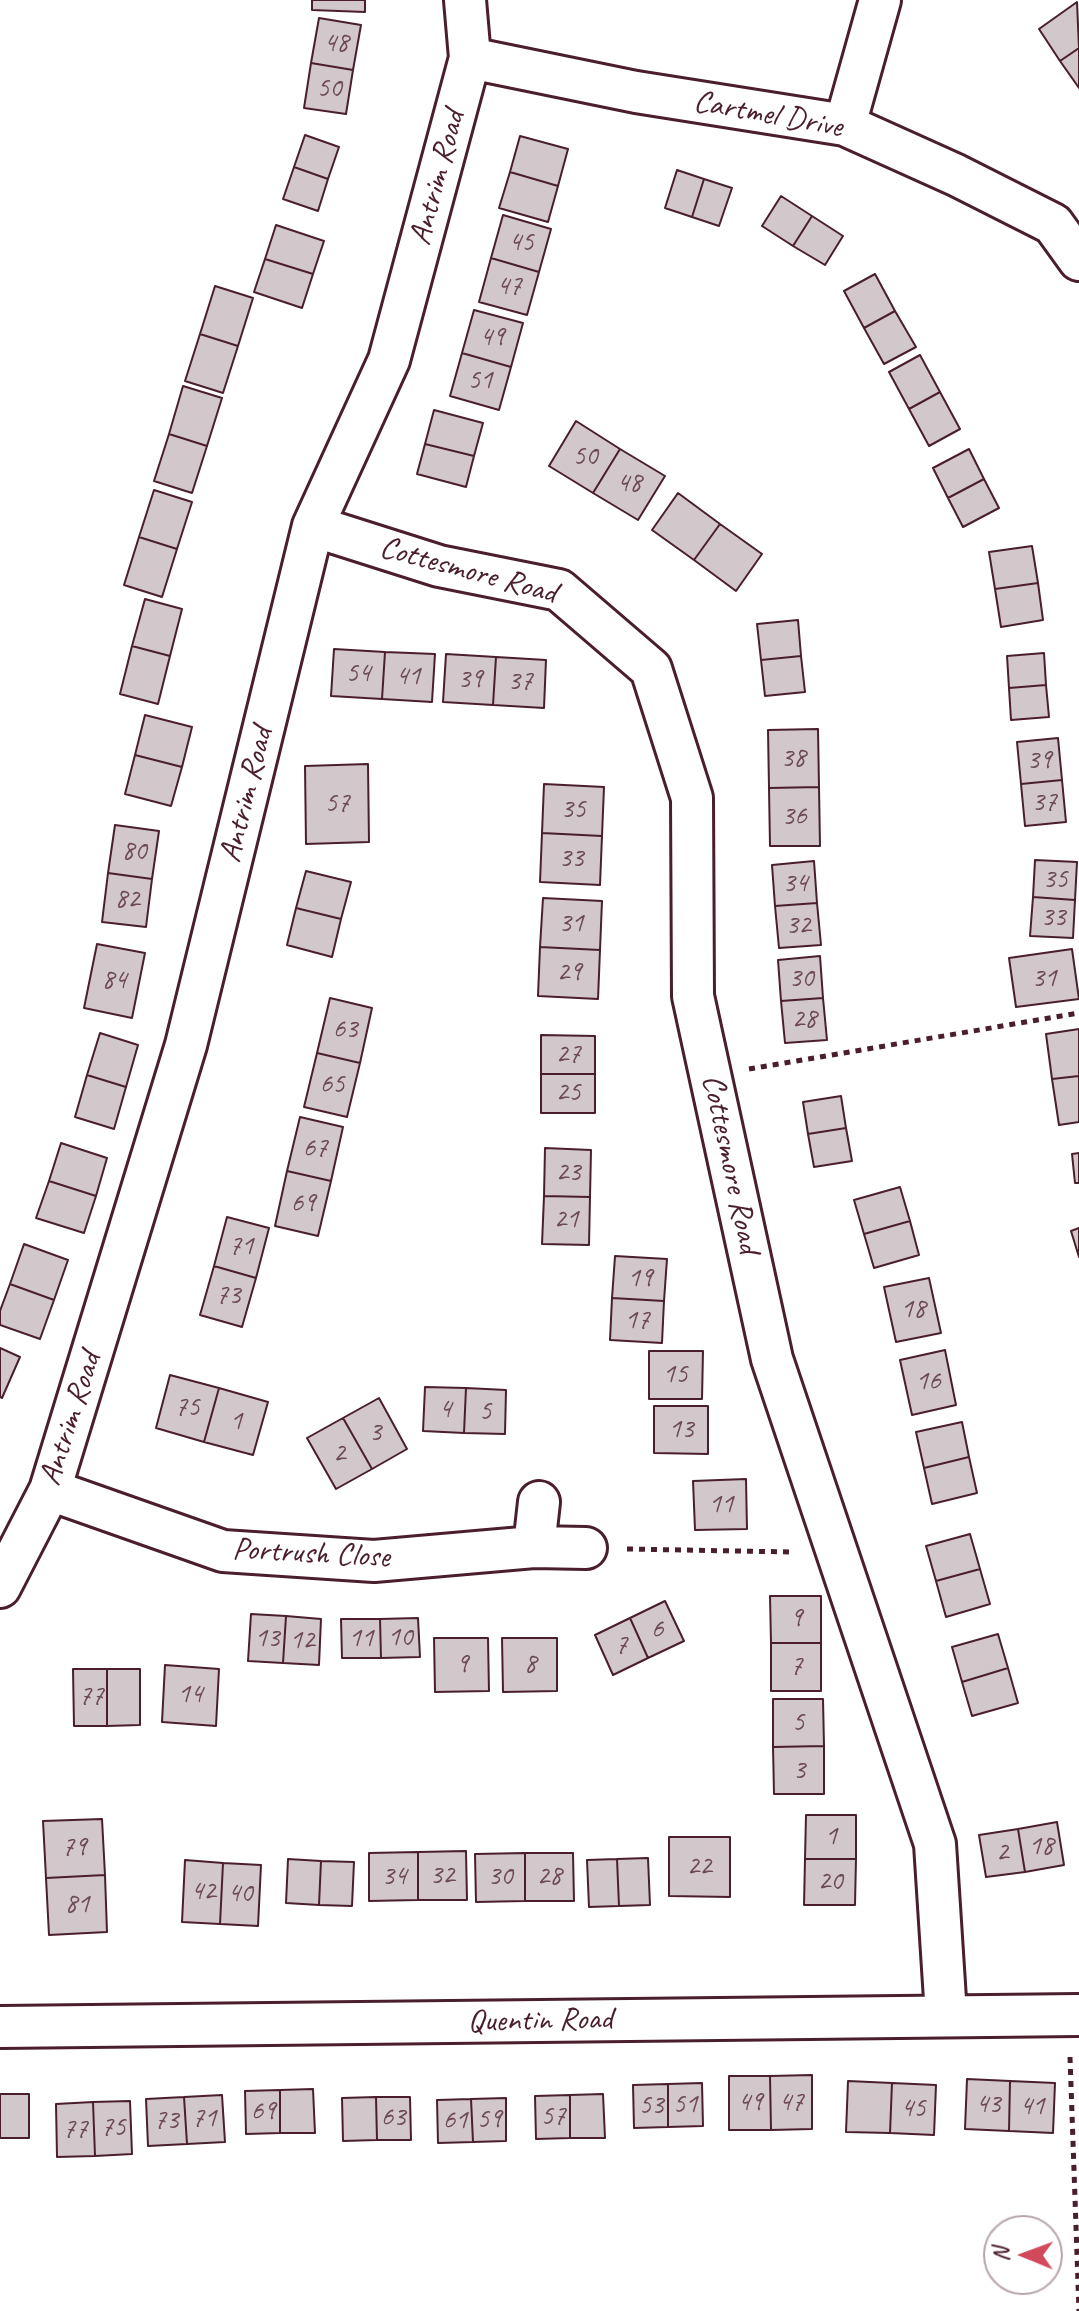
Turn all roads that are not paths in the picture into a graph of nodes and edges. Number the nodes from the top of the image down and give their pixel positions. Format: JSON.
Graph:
{"nodes":[{"id":1,"x":465,"y":0,"type":"edge"},
{"id":2,"x":880,"y":0,"type":"edge"},
{"id":3,"x":470,"y":58,"type":"junction"},
{"id":4,"x":845,"y":125,"type":"junction"},
{"id":5,"x":1079,"y":260,"type":"edge"},
{"id":6,"x":313,"y":526,"type":"junction"},
{"id":7,"x":50,"y":1490,"type":"junction"},
{"id":8,"x":539,"y":1502,"type":"dead end"},
{"id":9,"x":534,"y":1547,"type":"junction"},
{"id":10,"x":586,"y":1548,"type":"road end"},
{"id":11,"x":0,"y":1587,"type":"edge"},
{"id":12,"x":946,"y":2015,"type":"junction"},
{"id":13,"x":1074,"y":2016,"type":"edge"},
{"id":14,"x":0,"y":2027,"type":"edge"}],
"edges":[{"from":1,"to":3,"type":"street","name":"Antrim Road"},
{"from":2,"to":4,"type":"street"},
{"from":3,"to":4,"type":"street","name":"Cartmel Drive"},
{"from":3,"to":6,"type":"street","name":"Antrim Road"},
{"from":4,"to":5,"type":"street","name":"Cartmel Drive"},
{"from":6,"to":7,"type":"street","name":"Antrim Road"},
{"from":6,"to":12,"type":"street","name":"Cottesmore Road"},
{"from":7,"to":9,"type":"street","name":"Portrush Close"},
{"from":7,"to":11,"type":"street","name":"Antrim Road"},
{"from":8,"to":9,"type":"street"},
{"from":9,"to":10,"type":"street","name":"Portrush Close"},
{"from":12,"to":13,"type":"street","name":"Quentin Road"},
{"from":12,"to":14,"type":"street","name":"Quentin Road"}]}
